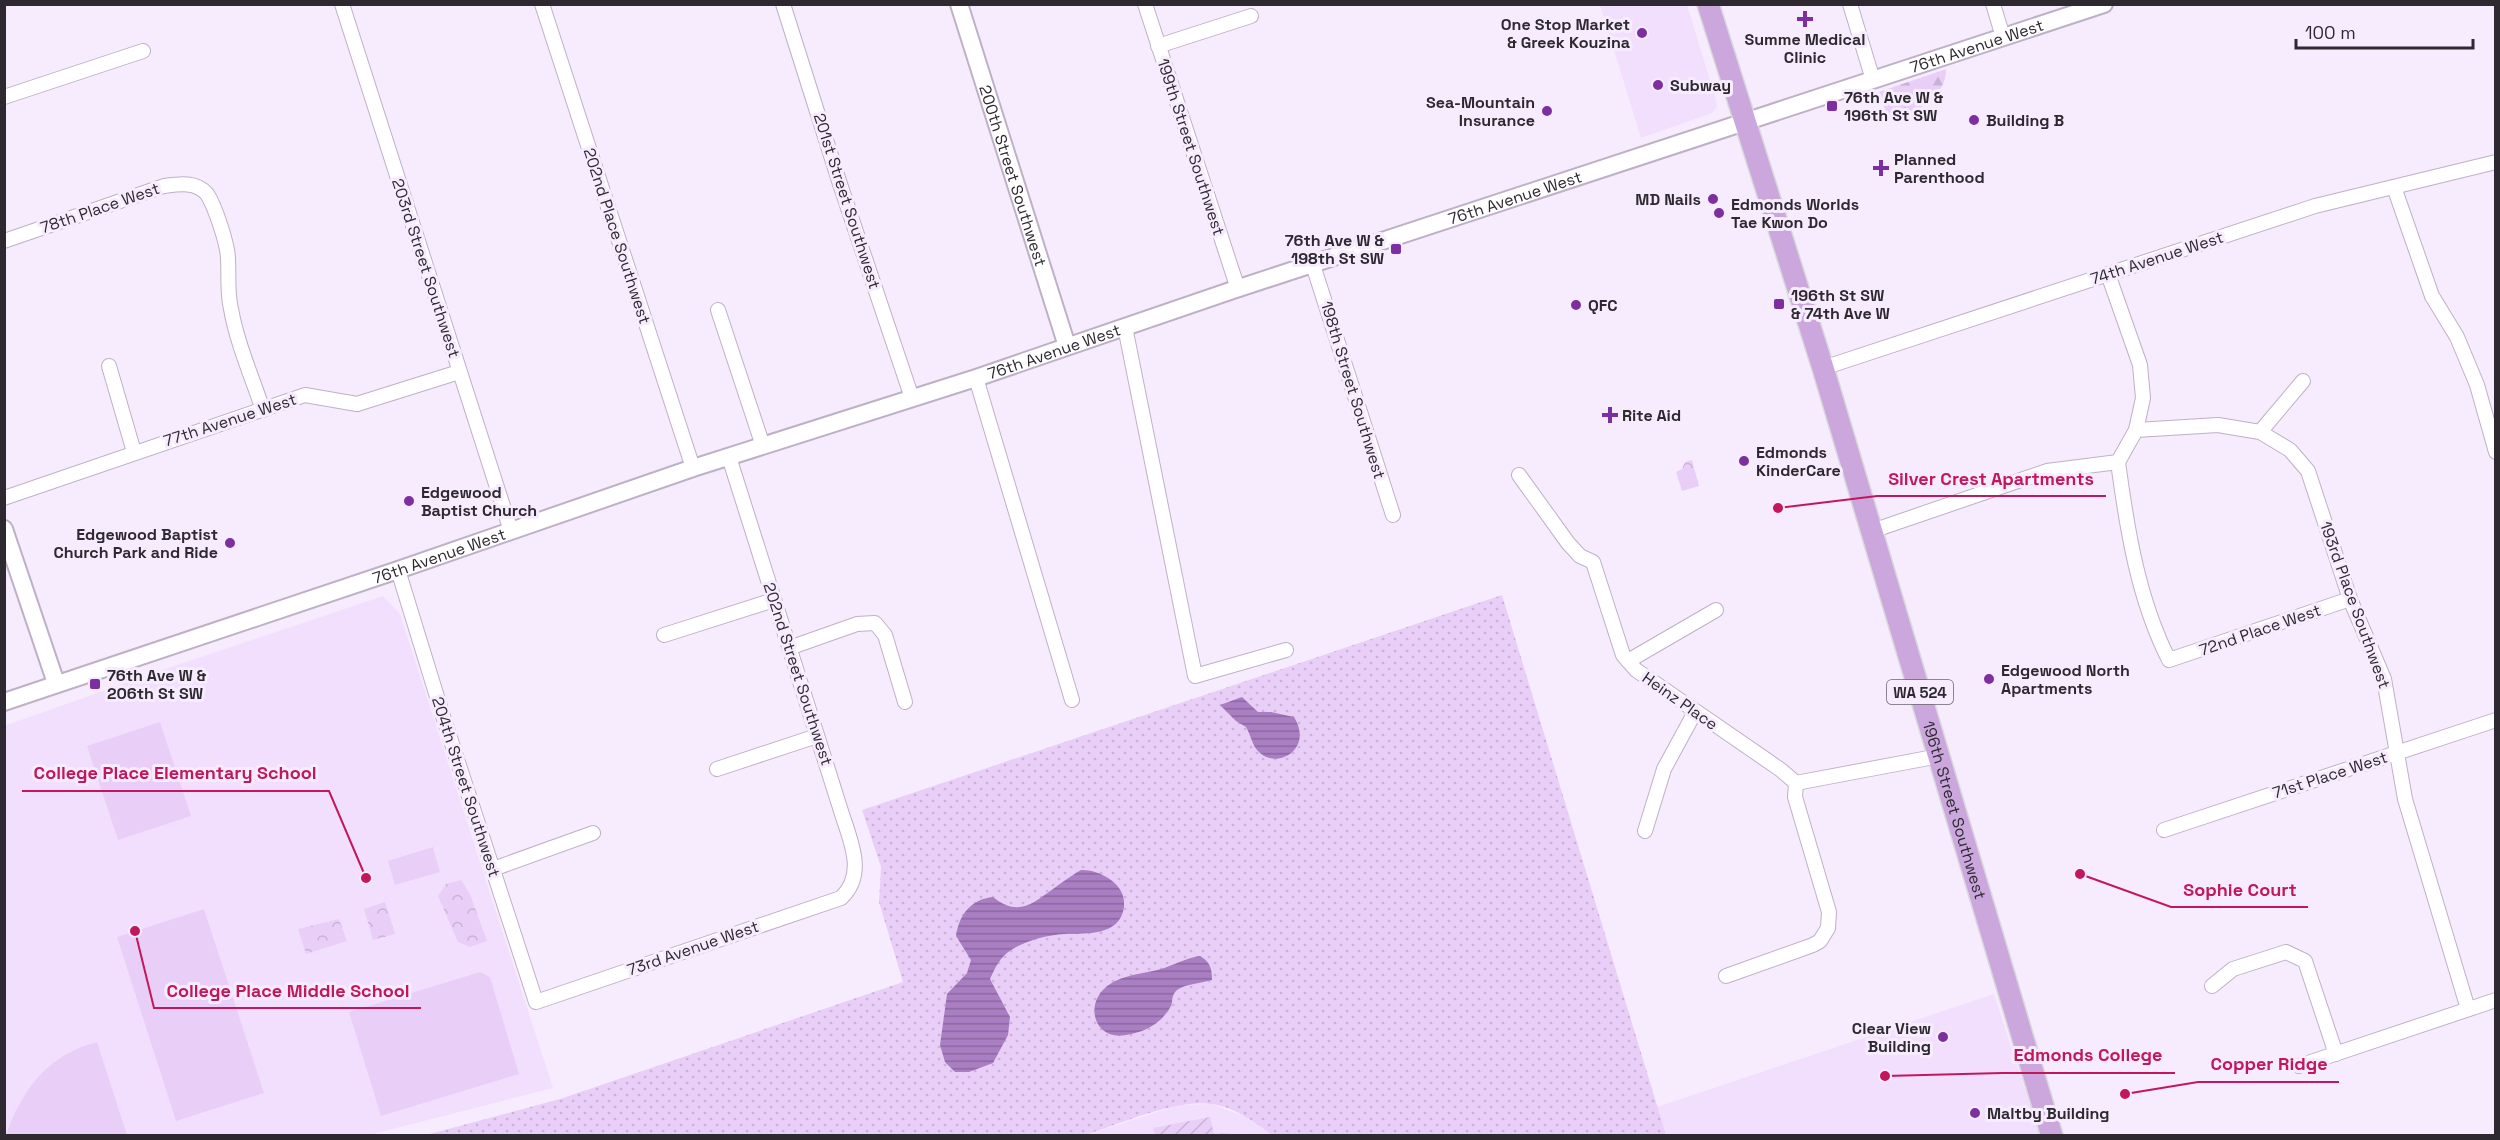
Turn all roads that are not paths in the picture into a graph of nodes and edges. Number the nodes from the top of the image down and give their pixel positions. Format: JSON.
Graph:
{"nodes":[{"id":1,"x":342,"y":4,"type":"edge"},
{"id":2,"x":542,"y":4,"type":"edge"},
{"id":3,"x":783,"y":4,"type":"edge"},
{"id":4,"x":959,"y":4,"type":"edge"},
{"id":5,"x":1144,"y":4,"type":"edge"},
{"id":6,"x":1708,"y":4,"type":"edge"},
{"id":7,"x":1850,"y":4,"type":"edge"},
{"id":8,"x":1993,"y":4,"type":"edge"},
{"id":9,"x":2104,"y":4,"type":"edge"},
{"id":10,"x":1251,"y":16,"type":"dead end"},
{"id":11,"x":2003,"y":37,"type":"junction"},
{"id":12,"x":1158,"y":46,"type":"junction"},
{"id":13,"x":143,"y":51,"type":"dead end"},
{"id":14,"x":1874,"y":80,"type":"junction"},
{"id":15,"x":4,"y":97,"type":"edge"},
{"id":16,"x":1745,"y":122,"type":"junction"},
{"id":17,"x":2496,"y":162,"type":"edge"},
{"id":18,"x":2394,"y":187,"type":"junction"},
{"id":19,"x":4,"y":241,"type":"edge"},
{"id":20,"x":1313,"y":265,"type":"junction"},
{"id":21,"x":2108,"y":274,"type":"junction"},
{"id":22,"x":1238,"y":289,"type":"junction"},
{"id":23,"x":718,"y":310,"type":"dead end"},
{"id":24,"x":1125,"y":327,"type":"junction"},
{"id":25,"x":1067,"y":346,"type":"junction"},
{"id":26,"x":109,"y":366,"type":"dead end"},
{"id":27,"x":1823,"y":368,"type":"junction"},
{"id":28,"x":459,"y":372,"type":"junction"},
{"id":29,"x":976,"y":378,"type":"junction"},
{"id":30,"x":2302,"y":381,"type":"dead end"},
{"id":31,"x":912,"y":398,"type":"junction"},
{"id":32,"x":263,"y":410,"type":"junction"},
{"id":33,"x":2136,"y":430,"type":"junction"},
{"id":34,"x":2260,"y":432,"type":"junction"},
{"id":35,"x":763,"y":446,"type":"junction"},
{"id":36,"x":134,"y":452,"type":"junction"},
{"id":37,"x":2496,"y":452,"type":"edge"},
{"id":38,"x":729,"y":457,"type":"junction"},
{"id":39,"x":2118,"y":462,"type":"junction"},
{"id":40,"x":693,"y":468,"type":"junction"},
{"id":41,"x":1519,"y":475,"type":"dead end"},
{"id":42,"x":4,"y":498,"type":"edge"},
{"id":43,"x":1393,"y":515,"type":"dead end"},
{"id":44,"x":4,"y":529,"type":"edge"},
{"id":45,"x":511,"y":531,"type":"junction"},
{"id":46,"x":1872,"y":531,"type":"junction"},
{"id":47,"x":398,"y":570,"type":"junction"},
{"id":48,"x":2350,"y":599,"type":"junction"},
{"id":49,"x":774,"y":600,"type":"junction"},
{"id":50,"x":1716,"y":610,"type":"dead end"},
{"id":51,"x":664,"y":635,"type":"dead end"},
{"id":52,"x":789,"y":648,"type":"junction"},
{"id":53,"x":1286,"y":650,"type":"dead end"},
{"id":54,"x":1628,"y":661,"type":"junction"},
{"id":55,"x":56,"y":683,"type":"junction"},
{"id":56,"x":1072,"y":700,"type":"dead end"},
{"id":57,"x":4,"y":702,"type":"edge"},
{"id":58,"x":905,"y":702,"type":"dead end"},
{"id":59,"x":1695,"y":712,"type":"junction"},
{"id":60,"x":2496,"y":720,"type":"edge"},
{"id":61,"x":817,"y":736,"type":"junction"},
{"id":62,"x":2396,"y":753,"type":"junction"},
{"id":63,"x":1939,"y":756,"type":"junction"},
{"id":64,"x":717,"y":769,"type":"dead end"},
{"id":65,"x":1796,"y":783,"type":"junction"},
{"id":66,"x":2164,"y":830,"type":"dead end"},
{"id":67,"x":1645,"y":831,"type":"dead end"},
{"id":68,"x":592,"y":833,"type":"dead end"},
{"id":69,"x":493,"y":869,"type":"junction"},
{"id":70,"x":848,"y":891,"type":"joint"},
{"id":71,"x":1725,"y":976,"type":"dead end"},
{"id":72,"x":2212,"y":986,"type":"dead end"},
{"id":73,"x":2496,"y":1000,"type":"edge"},
{"id":74,"x":537,"y":1002,"type":"joint"},
{"id":75,"x":2468,"y":1009,"type":"junction"},
{"id":76,"x":2336,"y":1054,"type":"junction"},
{"id":77,"x":2299,"y":1066,"type":"dead end"},
{"id":78,"x":2052,"y":1136,"type":"edge"}],
"edges":[{"from":1,"to":28,"type":"street","name":"203rd Street Southwest"},
{"from":2,"to":40,"type":"street","name":"202nd Place Southwest"},
{"from":3,"to":31,"type":"street","name":"201st Street Southwest"},
{"from":4,"to":25,"type":"street","name":"200th Street Southwest"},
{"from":5,"to":12,"type":"street","name":"199th Street Southwest"},
{"from":6,"to":16,"type":"main road","name":"196th Street Southwest","number":"WA 524"},
{"from":7,"to":14,"type":"street"},
{"from":8,"to":11,"type":"street"},
{"from":9,"to":11,"type":"street","name":"76th Avenue West"},
{"from":10,"to":12,"type":"street"},
{"from":11,"to":14,"type":"street","name":"76th Avenue West"},
{"from":12,"to":22,"type":"street","name":"199th Street Southwest"},
{"from":13,"to":15,"type":"street"},
{"from":14,"to":16,"type":"street","name":"76th Avenue West"},
{"from":16,"to":20,"type":"street","name":"76th Avenue West"},
{"from":16,"to":27,"type":"main road","name":"196th Street Southwest","number":"WA 524"},
{"from":17,"to":18,"type":"street","name":"74th Avenue West"},
{"from":18,"to":21,"type":"street","name":"74th Avenue West"},
{"from":18,"to":37,"type":"street"},
{"from":19,"to":32,"type":"street","name":"78th Place West"},
{"from":20,"to":22,"type":"street","name":"76th Avenue West"},
{"from":20,"to":43,"type":"street","name":"198th Street Southwest"},
{"from":21,"to":27,"type":"street","name":"74th Avenue West"},
{"from":21,"to":33,"type":"street"},
{"from":22,"to":24,"type":"street","name":"76th Avenue West"},
{"from":23,"to":35,"type":"street"},
{"from":24,"to":25,"type":"street","name":"76th Avenue West"},
{"from":24,"to":53,"type":"street"},
{"from":25,"to":29,"type":"street","name":"76th Avenue West"},
{"from":26,"to":36,"type":"street"},
{"from":27,"to":46,"type":"main road","name":"196th Street Southwest","number":"WA 524"},
{"from":28,"to":32,"type":"street","name":"77th Avenue West"},
{"from":28,"to":45,"type":"street","name":"203rd Street Southwest"},
{"from":29,"to":31,"type":"street","name":"76th Avenue West"},
{"from":29,"to":56,"type":"street"},
{"from":30,"to":34,"type":"street"},
{"from":31,"to":35,"type":"street","name":"76th Avenue West"},
{"from":32,"to":36,"type":"street","name":"77th Avenue West"},
{"from":33,"to":34,"type":"street"},
{"from":33,"to":39,"type":"street"},
{"from":34,"to":48,"type":"street","name":"193rd Place Southwest"},
{"from":35,"to":38,"type":"street","name":"76th Avenue West"},
{"from":36,"to":42,"type":"street","name":"77th Avenue West"},
{"from":38,"to":40,"type":"street","name":"76th Avenue West"},
{"from":38,"to":49,"type":"street","name":"202nd Street Southwest"},
{"from":39,"to":46,"type":"street"},
{"from":39,"to":48,"type":"street","name":"72nd Place West"},
{"from":40,"to":45,"type":"street","name":"76th Avenue West"},
{"from":41,"to":54,"type":"street","name":"Heinz Place"},
{"from":44,"to":55,"type":"street"},
{"from":45,"to":47,"type":"street","name":"76th Avenue West"},
{"from":46,"to":63,"type":"main road","name":"196th Street Southwest","number":"WA 524"},
{"from":47,"to":55,"type":"street","name":"76th Avenue West"},
{"from":47,"to":69,"type":"street","name":"204th Street Southwest"},
{"from":48,"to":62,"type":"street","name":"193rd Place Southwest"},
{"from":49,"to":51,"type":"street"},
{"from":49,"to":52,"type":"street","name":"202nd Street Southwest"},
{"from":50,"to":54,"type":"street"},
{"from":52,"to":58,"type":"street"},
{"from":52,"to":61,"type":"street","name":"202nd Street Southwest"},
{"from":54,"to":59,"type":"street","name":"Heinz Place"},
{"from":55,"to":57,"type":"street","name":"76th Avenue West"},
{"from":59,"to":65,"type":"street","name":"Heinz Place"},
{"from":59,"to":67,"type":"street"},
{"from":60,"to":62,"type":"street","name":"71st Place West"},
{"from":61,"to":64,"type":"street"},
{"from":61,"to":70,"type":"street","name":"202nd Street Southwest"},
{"from":62,"to":66,"type":"street","name":"71st Place West"},
{"from":62,"to":75,"type":"street","name":"193rd Place Southwest"},
{"from":63,"to":65,"type":"street"},
{"from":63,"to":78,"type":"main road","name":"196th Street Southwest","number":"WA 524"},
{"from":65,"to":71,"type":"street"},
{"from":68,"to":69,"type":"street"},
{"from":69,"to":74,"type":"street","name":"204th Street Southwest"},
{"from":70,"to":74,"type":"street","name":"73rd Avenue West"},
{"from":72,"to":76,"type":"street"},
{"from":73,"to":75,"type":"street"},
{"from":75,"to":76,"type":"street"},
{"from":76,"to":77,"type":"street"}]}
